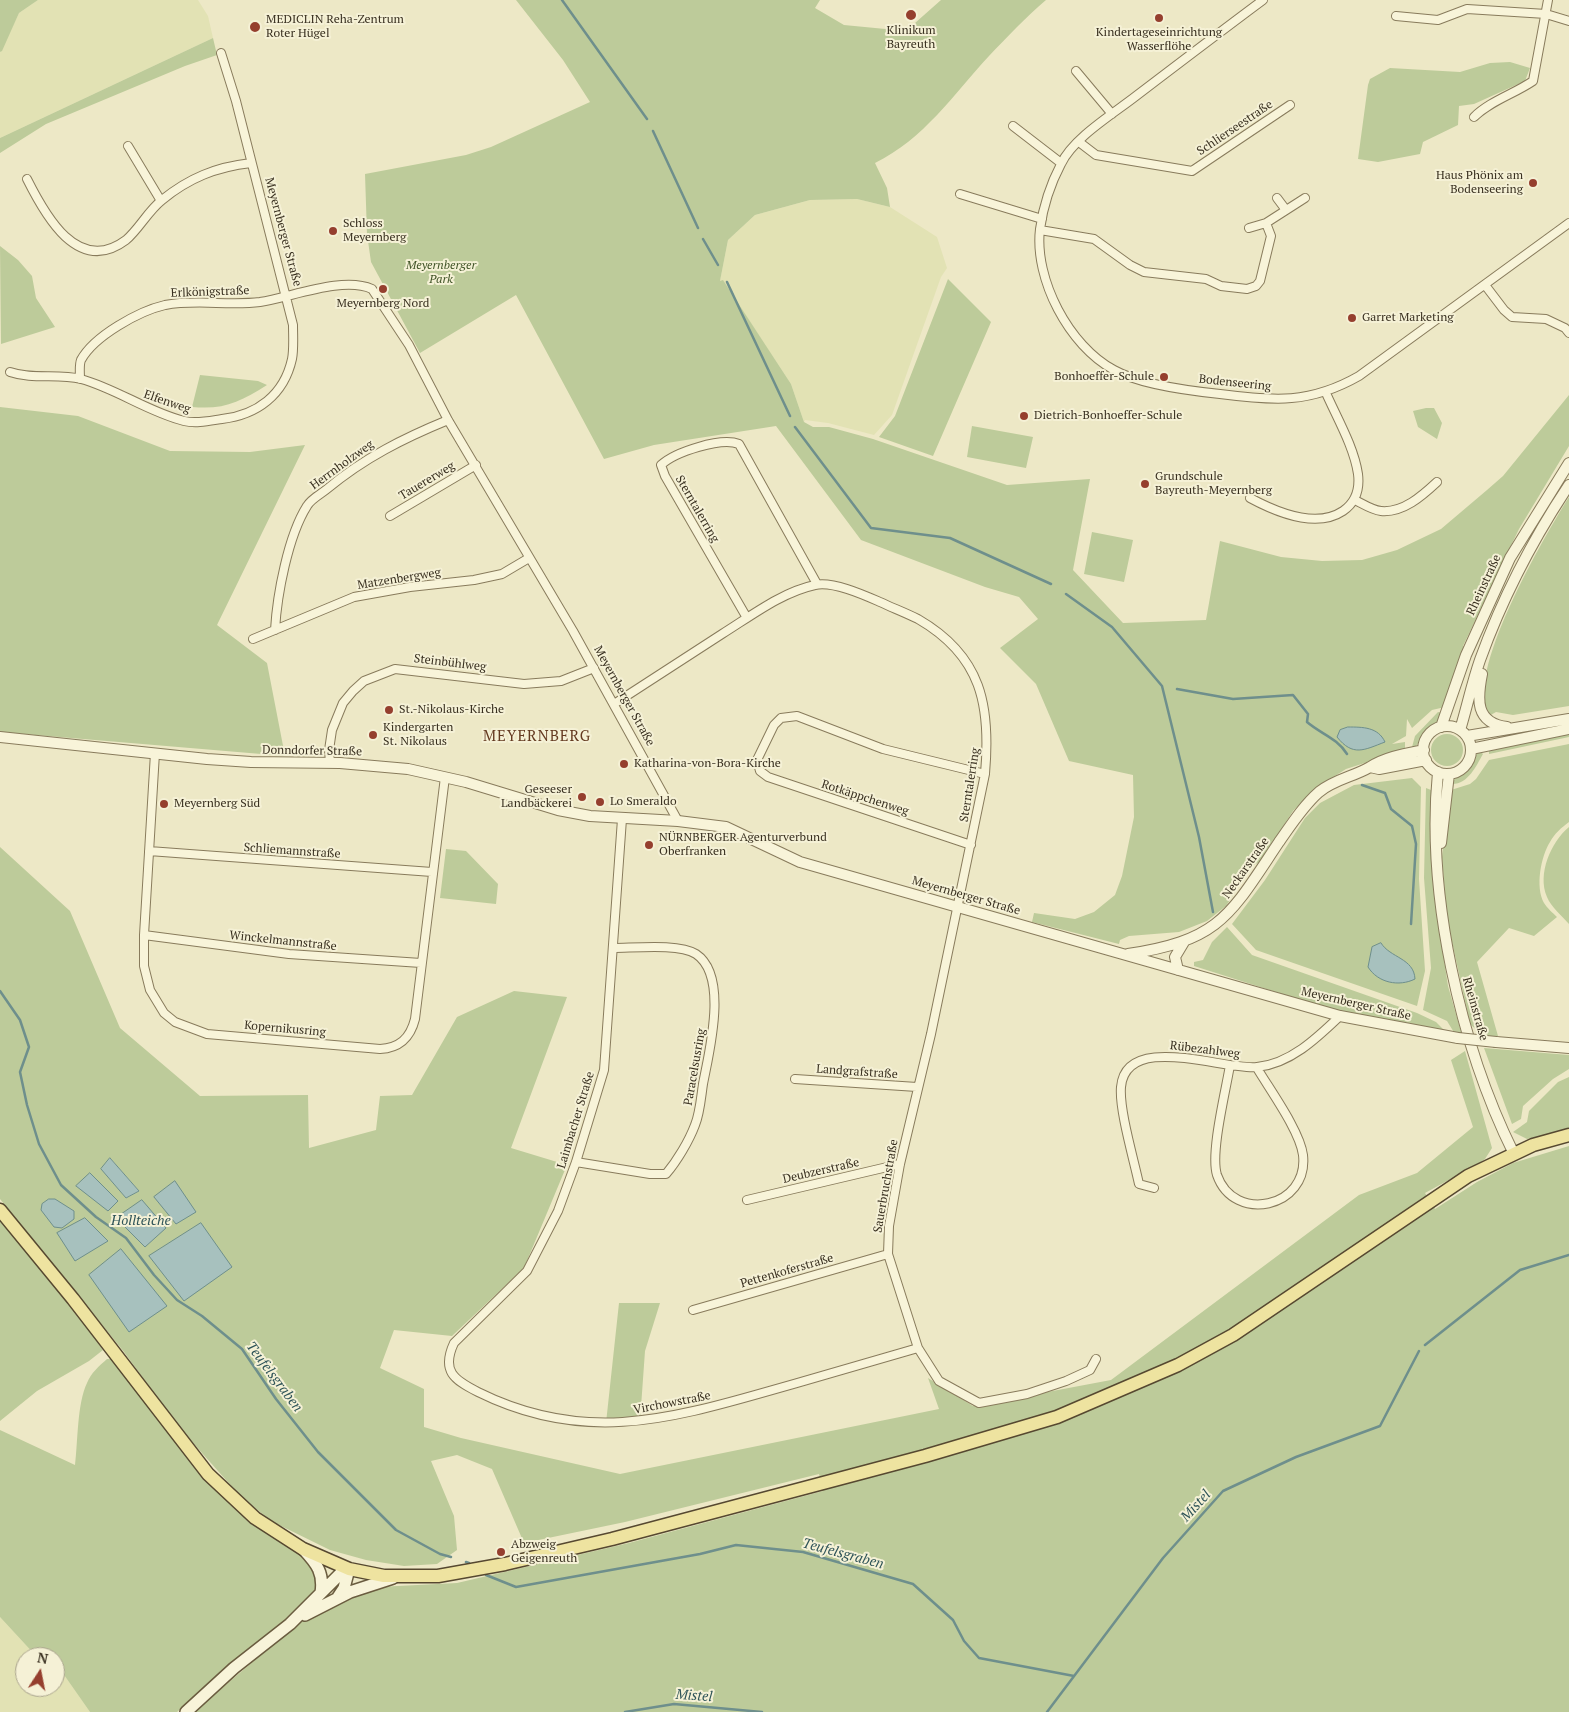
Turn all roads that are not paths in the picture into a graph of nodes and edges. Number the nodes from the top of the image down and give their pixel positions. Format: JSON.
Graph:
{"nodes":[{"id":1,"x":1263,"y":0,"type":"edge"},
{"id":2,"x":1548,"y":0,"type":"edge"},
{"id":3,"x":1546,"y":14,"type":"junction"},
{"id":4,"x":1396,"y":16,"type":"dead end"},
{"id":5,"x":1569,"y":21,"type":"edge"},
{"id":6,"x":221,"y":53,"type":"dead end"},
{"id":7,"x":1076,"y":71,"type":"dead end"},
{"id":8,"x":1290,"y":105,"type":"dead end"},
{"id":9,"x":1112,"y":114,"type":"junction"},
{"id":10,"x":1474,"y":117,"type":"dead end"},
{"id":11,"x":1014,"y":126,"type":"dead end"},
{"id":12,"x":1079,"y":142,"type":"junction"},
{"id":13,"x":128,"y":146,"type":"dead end"},
{"id":14,"x":251,"y":163,"type":"junction"},
{"id":15,"x":1061,"y":163,"type":"junction"},
{"id":16,"x":28,"y":179,"type":"dead end"},
{"id":17,"x":960,"y":194,"type":"dead end"},
{"id":18,"x":1277,"y":198,"type":"dead end"},
{"id":19,"x":1305,"y":198,"type":"dead end"},
{"id":20,"x":161,"y":201,"type":"junction"},
{"id":21,"x":1286,"y":210,"type":"junction"},
{"id":22,"x":1042,"y":219,"type":"junction"},
{"id":23,"x":1266,"y":223,"type":"junction"},
{"id":24,"x":1569,"y":223,"type":"edge"},
{"id":25,"x":1249,"y":228,"type":"dead end"},
{"id":26,"x":1040,"y":230,"type":"junction"},
{"id":27,"x":1486,"y":285,"type":"junction"},
{"id":28,"x":287,"y":298,"type":"junction"},
{"id":29,"x":1569,"y":333,"type":"edge"},
{"id":30,"x":10,"y":372,"type":"dead end"},
{"id":31,"x":80,"y":379,"type":"junction"},
{"id":32,"x":1326,"y":393,"type":"junction"},
{"id":33,"x":448,"y":420,"type":"junction"},
{"id":34,"x":1569,"y":463,"type":"edge"},
{"id":35,"x":476,"y":465,"type":"junction"},
{"id":36,"x":1437,"y":482,"type":"dead end"},
{"id":37,"x":1569,"y":485,"type":"edge"},
{"id":38,"x":1250,"y":498,"type":"dead end"},
{"id":39,"x":1355,"y":500,"type":"junction"},
{"id":40,"x":390,"y":516,"type":"dead end"},
{"id":41,"x":529,"y":558,"type":"junction"},
{"id":42,"x":817,"y":584,"type":"junction"},
{"id":43,"x":747,"y":618,"type":"junction"},
{"id":44,"x":275,"y":630,"type":"junction"},
{"id":45,"x":253,"y":639,"type":"dead end"},
{"id":46,"x":1480,"y":660,"type":"junction"},
{"id":47,"x":594,"y":668,"type":"junction"},
{"id":48,"x":614,"y":704,"type":"junction"},
{"id":49,"x":1569,"y":719,"type":"edge"},
{"id":50,"x":1442,"y":727,"type":"junction"},
{"id":51,"x":1515,"y":729,"type":"junction"},
{"id":52,"x":1569,"y":729,"type":"edge"},
{"id":53,"x":1463,"y":733,"type":"junction"},
{"id":54,"x":0,"y":736,"type":"edge"},
{"id":55,"x":1471,"y":749,"type":"junction"},
{"id":56,"x":155,"y":753,"type":"junction"},
{"id":57,"x":1425,"y":755,"type":"junction"},
{"id":58,"x":330,"y":763,"type":"junction"},
{"id":59,"x":1438,"y":772,"type":"junction"},
{"id":60,"x":984,"y":774,"type":"junction"},
{"id":61,"x":1449,"y":774,"type":"junction"},
{"id":62,"x":445,"y":777,"type":"junction"},
{"id":63,"x":622,"y":819,"type":"junction"},
{"id":64,"x":678,"y":821,"type":"junction"},
{"id":65,"x":971,"y":845,"type":"junction"},
{"id":66,"x":149,"y":851,"type":"junction"},
{"id":67,"x":1438,"y":864,"type":"junction"},
{"id":68,"x":432,"y":872,"type":"junction"},
{"id":69,"x":957,"y":906,"type":"junction"},
{"id":70,"x":144,"y":935,"type":"junction"},
{"id":71,"x":1184,"y":942,"type":"junction"},
{"id":72,"x":613,"y":948,"type":"junction"},
{"id":73,"x":1125,"y":954,"type":"junction"},
{"id":74,"x":421,"y":963,"type":"junction"},
{"id":75,"x":1178,"y":970,"type":"junction"},
{"id":76,"x":1340,"y":1016,"type":"junction"},
{"id":77,"x":1569,"y":1048,"type":"edge"},
{"id":78,"x":1230,"y":1065,"type":"junction"},
{"id":79,"x":1257,"y":1068,"type":"junction"},
{"id":80,"x":795,"y":1079,"type":"dead end"},
{"id":81,"x":918,"y":1087,"type":"junction"},
{"id":82,"x":1569,"y":1135,"type":"edge"},
{"id":83,"x":1514,"y":1154,"type":"junction"},
{"id":84,"x":576,"y":1162,"type":"junction"},
{"id":85,"x":900,"y":1164,"type":"junction"},
{"id":86,"x":1154,"y":1188,"type":"dead end"},
{"id":87,"x":747,"y":1200,"type":"dead end"},
{"id":88,"x":0,"y":1210,"type":"edge"},
{"id":89,"x":888,"y":1254,"type":"junction"},
{"id":90,"x":693,"y":1310,"type":"dead end"},
{"id":91,"x":918,"y":1348,"type":"junction"},
{"id":92,"x":448,"y":1356,"type":"joint"},
{"id":93,"x":1096,"y":1359,"type":"dead end"},
{"id":94,"x":303,"y":1549,"type":"junction"},
{"id":95,"x":348,"y":1568,"type":"junction"},
{"id":96,"x":402,"y":1576,"type":"junction"},
{"id":97,"x":321,"y":1593,"type":"junction"},
{"id":98,"x":337,"y":1598,"type":"junction"},
{"id":99,"x":290,"y":1624,"type":"junction"},
{"id":100,"x":186,"y":1712,"type":"edge"}],
"edges":[{"from":1,"to":9,"type":"street","name":"Bodenseering"},
{"from":2,"to":3,"type":"street"},
{"from":3,"to":4,"type":"street"},
{"from":3,"to":5,"type":"street"},
{"from":3,"to":10,"type":"street"},
{"from":6,"to":14,"type":"street","name":"Meyernberger Straße"},
{"from":7,"to":9,"type":"street"},
{"from":8,"to":12,"type":"street","name":"Schlierseestraße"},
{"from":9,"to":12,"type":"street","name":"Bodenseering"},
{"from":11,"to":15,"type":"street"},
{"from":12,"to":15,"type":"street","name":"Bodenseering"},
{"from":13,"to":20,"type":"street"},
{"from":14,"to":20,"type":"street"},
{"from":14,"to":28,"type":"street","name":"Meyernberger Straße"},
{"from":15,"to":22,"type":"street","name":"Bodenseering"},
{"from":16,"to":20,"type":"street"},
{"from":17,"to":22,"type":"street"},
{"from":18,"to":21,"type":"street"},
{"from":19,"to":21,"type":"street"},
{"from":21,"to":23,"type":"street"},
{"from":22,"to":26,"type":"street","name":"Bodenseering"},
{"from":23,"to":25,"type":"street"},
{"from":23,"to":26,"type":"street"},
{"from":24,"to":27,"type":"street","name":"Bodenseering"},
{"from":26,"to":32,"type":"street","name":"Bodenseering"},
{"from":27,"to":29,"type":"street"},
{"from":27,"to":32,"type":"street","name":"Bodenseering"},
{"from":28,"to":31,"type":"street","name":"Erlkönigstraße"},
{"from":28,"to":31,"type":"street","name":"Elfenweg"},
{"from":28,"to":33,"type":"street","name":"Meyernberger Straße"},
{"from":30,"to":31,"type":"street","name":"Elfenweg"},
{"from":32,"to":39,"type":"street"},
{"from":33,"to":35,"type":"street","name":"Meyernberger Straße"},
{"from":33,"to":44,"type":"street","name":"Herrnholzweg"},
{"from":34,"to":50,"type":"street","name":"Rheinstraße"},
{"from":35,"to":40,"type":"street","name":"Tauererweg"},
{"from":35,"to":41,"type":"street","name":"Meyernberger Straße"},
{"from":36,"to":39,"type":"street"},
{"from":37,"to":46,"type":"street","name":"Rheinstraße"},
{"from":38,"to":39,"type":"street"},
{"from":41,"to":44,"type":"street","name":"Matzenbergweg"},
{"from":41,"to":47,"type":"street","name":"Meyernberger Straße"},
{"from":42,"to":43,"type":"street","name":"Sterntalerring"},
{"from":42,"to":43,"type":"street","name":"Sterntalerring"},
{"from":42,"to":60,"type":"street","name":"Sterntalerring"},
{"from":43,"to":48,"type":"street","name":"Sterntalerring"},
{"from":44,"to":45,"type":"street"},
{"from":46,"to":51,"type":"street"},
{"from":46,"to":53,"type":"street","name":"Rheinstraße"},
{"from":47,"to":48,"type":"street","name":"Meyernberger Straße"},
{"from":47,"to":58,"type":"street","name":"Steinbühlweg"},
{"from":48,"to":64,"type":"street","name":"Meyernberger Straße"},
{"from":49,"to":51,"type":"street"},
{"from":50,"to":53,"type":"street"},
{"from":50,"to":57,"type":"street"},
{"from":51,"to":53,"type":"street"},
{"from":52,"to":55,"type":"street"},
{"from":53,"to":55,"type":"street"},
{"from":54,"to":56,"type":"street","name":"Donndorfer Straße"},
{"from":55,"to":61,"type":"street"},
{"from":56,"to":58,"type":"street","name":"Donndorfer Straße"},
{"from":56,"to":66,"type":"street","name":"Kopernikusring"},
{"from":57,"to":59,"type":"street"},
{"from":57,"to":71,"type":"street","name":"Neckarstraße"},
{"from":58,"to":62,"type":"street","name":"Donndorfer Straße"},
{"from":59,"to":61,"type":"street"},
{"from":59,"to":67,"type":"street","name":"Rheinstraße"},
{"from":60,"to":65,"type":"street","name":"Sterntalerring"},
{"from":60,"to":65,"type":"street","name":"Rotkäppchenweg"},
{"from":61,"to":67,"type":"street","name":"Rheinstraße"},
{"from":62,"to":63,"type":"street","name":"Donndorfer Straße"},
{"from":62,"to":68,"type":"street","name":"Kopernikusring"},
{"from":63,"to":64,"type":"street","name":"Donndorfer Straße"},
{"from":63,"to":72,"type":"street","name":"Laimbacher Straße"},
{"from":64,"to":69,"type":"street","name":"Meyernberger Straße"},
{"from":65,"to":69,"type":"street","name":"Sterntalerring"},
{"from":66,"to":68,"type":"street","name":"Schliemannstraße"},
{"from":66,"to":70,"type":"street","name":"Kopernikusring"},
{"from":67,"to":83,"type":"street","name":"Rheinstraße"},
{"from":68,"to":74,"type":"street","name":"Kopernikusring"},
{"from":69,"to":73,"type":"street","name":"Meyernberger Straße"},
{"from":69,"to":81,"type":"street","name":"Sauerbruchstraße"},
{"from":70,"to":74,"type":"street","name":"Winckelmannstraße"},
{"from":70,"to":74,"type":"street","name":"Kopernikusring"},
{"from":71,"to":73,"type":"street","name":"Neckarstraße"},
{"from":71,"to":75,"type":"street"},
{"from":72,"to":84,"type":"street","name":"Laimbacher Straße"},
{"from":72,"to":84,"type":"street","name":"Paracelsusring"},
{"from":73,"to":75,"type":"street","name":"Meyernberger Straße"},
{"from":75,"to":76,"type":"street","name":"Meyernberger Straße"},
{"from":76,"to":77,"type":"street","name":"Meyernberger Straße","bridge":true},
{"from":76,"to":79,"type":"street","name":"Rübezahlweg"},
{"from":78,"to":79,"type":"street","name":"Rübezahlweg"},
{"from":78,"to":79,"type":"street"},
{"from":78,"to":86,"type":"street","name":"Rübezahlweg"},
{"from":80,"to":81,"type":"street","name":"Landgrafstraße"},
{"from":81,"to":85,"type":"street","name":"Sauerbruchstraße"},
{"from":82,"to":83,"type":"main road"},
{"from":83,"to":96,"type":"main road"},
{"from":84,"to":92,"type":"street","name":"Laimbacher Straße"},
{"from":85,"to":87,"type":"street","name":"Deubzerstraße"},
{"from":85,"to":89,"type":"street","name":"Sauerbruchstraße"},
{"from":88,"to":94,"type":"main road"},
{"from":89,"to":90,"type":"street","name":"Pettenkoferstraße"},
{"from":89,"to":91,"type":"street","name":"Sauerbruchstraße"},
{"from":91,"to":92,"type":"street","name":"Virchowstraße"},
{"from":91,"to":93,"type":"street","name":"Sauerbruchstraße"},
{"from":94,"to":95,"type":"main road"},
{"from":94,"to":97,"type":"main road"},
{"from":95,"to":96,"type":"main road"},
{"from":95,"to":97,"type":"main road"},
{"from":95,"to":98,"type":"main road"},
{"from":96,"to":98,"type":"main road"},
{"from":97,"to":99,"type":"main road"},
{"from":98,"to":99,"type":"main road"},
{"from":99,"to":100,"type":"main road"}]}
